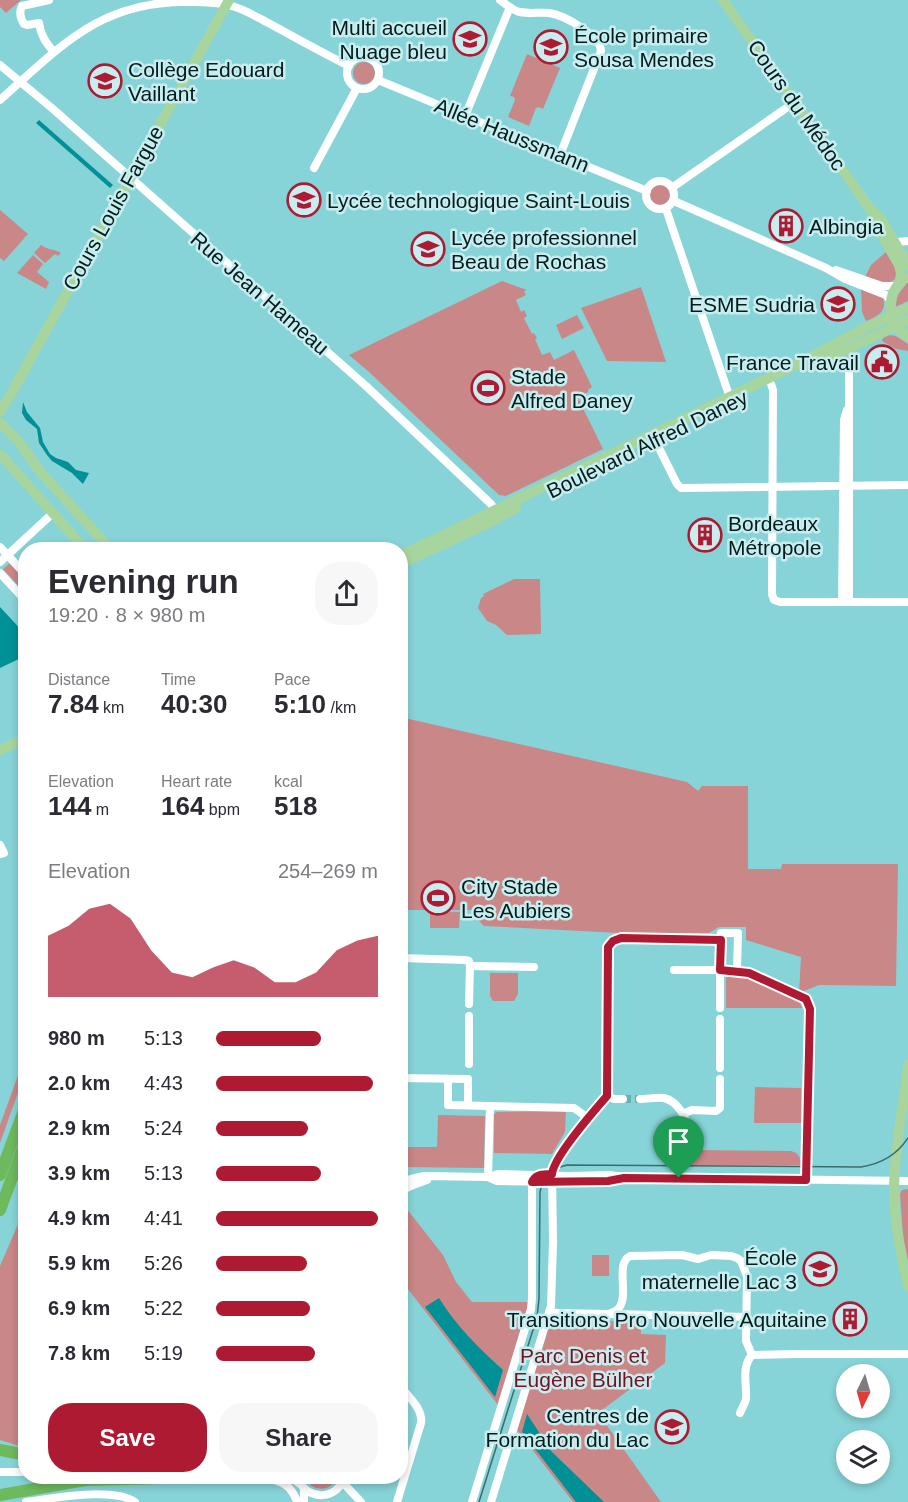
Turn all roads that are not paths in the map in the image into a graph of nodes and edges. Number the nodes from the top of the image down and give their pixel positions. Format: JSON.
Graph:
{"nodes":[{"id":1,"x":49,"y":0,"type":"edge"},
{"id":2,"x":500,"y":0,"type":"edge"},
{"id":3,"x":723,"y":0,"type":"edge"},
{"id":4,"x":228,"y":2,"type":"edge"},
{"id":5,"x":145,"y":3,"type":"edge"},
{"id":6,"x":510,"y":7,"type":"junction"},
{"id":7,"x":54,"y":52,"type":"junction"},
{"id":8,"x":0,"y":65,"type":"edge"},
{"id":9,"x":349,"y":66,"type":"junction"},
{"id":10,"x":378,"y":80,"type":"junction"},
{"id":11,"x":20,"y":82,"type":"junction"},
{"id":12,"x":357,"y":88,"type":"junction"},
{"id":13,"x":0,"y":100,"type":"edge"},
{"id":14,"x":795,"y":102,"type":"junction"},
{"id":15,"x":465,"y":116,"type":"junction"},
{"id":16,"x":560,"y":155,"type":"junction"},
{"id":17,"x":314,"y":168,"type":"dead end"},
{"id":18,"x":130,"y":179,"type":"junction"},
{"id":19,"x":673,"y":187,"type":"junction"},
{"id":20,"x":646,"y":190,"type":"junction"},
{"id":21,"x":674,"y":201,"type":"junction"},
{"id":22,"x":666,"y":209,"type":"junction"},
{"id":23,"x":870,"y":209,"type":"junction"},
{"id":24,"x":895,"y":241,"type":"junction"},
{"id":25,"x":908,"y":241,"type":"edge"},
{"id":26,"x":908,"y":265,"type":"edge"},
{"id":27,"x":826,"y":268,"type":"junction"},
{"id":28,"x":902,"y":281,"type":"edge"},
{"id":29,"x":890,"y":300,"type":"junction"},
{"id":30,"x":908,"y":308,"type":"edge"},
{"id":31,"x":908,"y":320,"type":"edge"},
{"id":32,"x":893,"y":321,"type":"junction"},
{"id":33,"x":908,"y":337,"type":"edge"},
{"id":34,"x":849,"y":363,"type":"dead end"},
{"id":35,"x":771,"y":384,"type":"junction"},
{"id":36,"x":730,"y":398,"type":"junction"},
{"id":37,"x":0,"y":412,"type":"edge"},
{"id":38,"x":0,"y":423,"type":"edge"},
{"id":39,"x":655,"y":440,"type":"junction"},
{"id":40,"x":0,"y":454,"type":"edge"},
{"id":41,"x":908,"y":484,"type":"edge"},
{"id":42,"x":846,"y":485,"type":"junction"},
{"id":43,"x":772,"y":487,"type":"junction"},
{"id":44,"x":495,"y":510,"type":"junction"},
{"id":45,"x":507,"y":512,"type":"junction"},
{"id":46,"x":53,"y":513,"type":"junction"},
{"id":47,"x":21,"y":542,"type":"edge"},
{"id":48,"x":79,"y":542,"type":"edge"},
{"id":49,"x":104,"y":542,"type":"edge"},
{"id":50,"x":18,"y":545,"type":"edge"},
{"id":51,"x":0,"y":547,"type":"edge"},
{"id":52,"x":428,"y":551,"type":"junction"},
{"id":53,"x":408,"y":552,"type":"edge"},
{"id":54,"x":7,"y":555,"type":"junction"},
{"id":55,"x":408,"y":560,"type":"edge"},
{"id":56,"x":0,"y":562,"type":"edge"},
{"id":57,"x":18,"y":567,"type":"edge"},
{"id":58,"x":0,"y":573,"type":"edge"},
{"id":59,"x":18,"y":592,"type":"edge"},
{"id":60,"x":845,"y":602,"type":"junction"},
{"id":61,"x":908,"y":602,"type":"edge"},
{"id":62,"x":18,"y":742,"type":"edge"},
{"id":63,"x":18,"y":749,"type":"edge"},
{"id":64,"x":0,"y":750,"type":"edge"},
{"id":65,"x":0,"y":757,"type":"edge"},
{"id":66,"x":721,"y":940,"type":"junction"},
{"id":67,"x":408,"y":958,"type":"edge"},
{"id":68,"x":470,"y":966,"type":"junction"},
{"id":69,"x":534,"y":968,"type":"dead end"},
{"id":70,"x":674,"y":970,"type":"dead end"},
{"id":71,"x":720,"y":970,"type":"junction"},
{"id":72,"x":737,"y":971,"type":"junction"},
{"id":73,"x":469,"y":1004,"type":"dead end"},
{"id":74,"x":720,"y":1008,"type":"dead end"},
{"id":75,"x":469,"y":1016,"type":"dead end"},
{"id":76,"x":720,"y":1019,"type":"dead end"},
{"id":77,"x":469,"y":1064,"type":"dead end"},
{"id":78,"x":908,"y":1065,"type":"edge"},
{"id":79,"x":720,"y":1068,"type":"dead end"},
{"id":80,"x":408,"y":1078,"type":"edge"},
{"id":81,"x":448,"y":1079,"type":"junction"},
{"id":82,"x":720,"y":1079,"type":"dead end"},
{"id":83,"x":607,"y":1096,"type":"junction"},
{"id":84,"x":623,"y":1099,"type":"tunnel mouth"},
{"id":85,"x":640,"y":1099,"type":"tunnel mouth"},
{"id":86,"x":468,"y":1105,"type":"junction"},
{"id":87,"x":490,"y":1106,"type":"junction"},
{"id":88,"x":683,"y":1114,"type":"junction"},
{"id":89,"x":588,"y":1118,"type":"junction"},
{"id":90,"x":18,"y":1127,"type":"edge"},
{"id":91,"x":18,"y":1162,"type":"edge"},
{"id":92,"x":539,"y":1174,"type":"junction"},
{"id":93,"x":0,"y":1175,"type":"edge"},
{"id":94,"x":442,"y":1177,"type":"junction"},
{"id":95,"x":488,"y":1177,"type":"junction"},
{"id":96,"x":552,"y":1178,"type":"junction"},
{"id":97,"x":679,"y":1178,"type":"junction"},
{"id":98,"x":806,"y":1180,"type":"junction"},
{"id":99,"x":408,"y":1181,"type":"edge"},
{"id":100,"x":895,"y":1181,"type":"junction"},
{"id":101,"x":908,"y":1181,"type":"edge"},
{"id":102,"x":532,"y":1182,"type":"junction"},
{"id":103,"x":408,"y":1187,"type":"edge"},
{"id":104,"x":0,"y":1210,"type":"edge"},
{"id":105,"x":908,"y":1286,"type":"edge"},
{"id":106,"x":549,"y":1311,"type":"junction"},
{"id":107,"x":608,"y":1314,"type":"junction"},
{"id":108,"x":747,"y":1317,"type":"junction"},
{"id":109,"x":908,"y":1354,"type":"edge"},
{"id":110,"x":752,"y":1355,"type":"junction"},
{"id":111,"x":408,"y":1396,"type":"edge"},
{"id":112,"x":740,"y":1413,"type":"dead end"},
{"id":113,"x":0,"y":1450,"type":"edge"},
{"id":114,"x":18,"y":1453,"type":"edge"},
{"id":115,"x":408,"y":1467,"type":"edge"},
{"id":116,"x":0,"y":1472,"type":"edge"},
{"id":117,"x":18,"y":1472,"type":"edge"},
{"id":118,"x":62,"y":1484,"type":"edge"},
{"id":119,"x":286,"y":1484,"type":"edge"},
{"id":120,"x":301,"y":1484,"type":"edge"},
{"id":121,"x":302,"y":1484,"type":"edge"},
{"id":122,"x":342,"y":1484,"type":"edge"},
{"id":123,"x":346,"y":1484,"type":"edge"},
{"id":124,"x":403,"y":1484,"type":"edge"},
{"id":125,"x":334,"y":1492,"type":"junction"},
{"id":126,"x":0,"y":1495,"type":"edge"},
{"id":127,"x":318,"y":1499,"type":"edge"},
{"id":128,"x":26,"y":1502,"type":"edge"},
{"id":129,"x":135,"y":1502,"type":"edge"},
{"id":130,"x":297,"y":1502,"type":"edge"},
{"id":131,"x":304,"y":1502,"type":"edge"},
{"id":132,"x":354,"y":1502,"type":"edge"},
{"id":133,"x":361,"y":1502,"type":"edge"},
{"id":134,"x":397,"y":1502,"type":"edge"},
{"id":135,"x":471,"y":1502,"type":"edge"},
{"id":136,"x":491,"y":1502,"type":"edge"}],
"edges":[{"from":1,"to":7,"type":"street"},
{"from":2,"to":6,"type":"street"},
{"from":3,"to":14,"type":"main road","name":"Cours du Médoc"},
{"from":4,"to":5,"type":"street"},
{"from":4,"to":9,"type":"street"},
{"from":4,"to":18,"type":"main road","name":"Cours Louis Fargue"},
{"from":5,"to":7,"type":"street"},
{"from":6,"to":15,"type":"street"},
{"from":6,"to":16,"type":"street"},
{"from":7,"to":11,"type":"street"},
{"from":8,"to":11,"type":"street","name":"Rue Jean Hameau"},
{"from":9,"to":10,"type":"street"},
{"from":9,"to":12,"type":"street"},
{"from":10,"to":12,"type":"street"},
{"from":10,"to":15,"type":"street","name":"Allée Haussmann"},
{"from":11,"to":13,"type":"street"},
{"from":11,"to":18,"type":"street","name":"Rue Jean Hameau"},
{"from":12,"to":17,"type":"street"},
{"from":14,"to":19,"type":"street"},
{"from":14,"to":23,"type":"main road","name":"Cours du Médoc"},
{"from":15,"to":16,"type":"street","name":"Allée Haussmann"},
{"from":16,"to":20,"type":"street","name":"Allée Haussmann"},
{"from":18,"to":37,"type":"main road","name":"Cours Louis Fargue"},
{"from":18,"to":44,"type":"street","name":"Rue Jean Hameau"},
{"from":19,"to":20,"type":"street"},
{"from":19,"to":21,"type":"street"},
{"from":20,"to":22,"type":"street"},
{"from":21,"to":22,"type":"street"},
{"from":21,"to":27,"type":"street"},
{"from":22,"to":36,"type":"street"},
{"from":23,"to":24,"type":"main road","name":"Cours du Médoc"},
{"from":23,"to":28,"type":"main road","name":"Cours du Médoc"},
{"from":24,"to":25,"type":"street"},
{"from":24,"to":26,"type":"main road","name":"Cours du Médoc"},
{"from":27,"to":28,"type":"street"},
{"from":27,"to":29,"type":"street"},
{"from":28,"to":29,"type":"main road"},
{"from":29,"to":32,"type":"main road"},
{"from":30,"to":32,"type":"main road"},
{"from":31,"to":32,"type":"main road"},
{"from":32,"to":33,"type":"main road"},
{"from":32,"to":35,"type":"main road","name":"Boulevard Alfred Daney"},
{"from":32,"to":36,"type":"main road","name":"Boulevard Alfred Daney"},
{"from":34,"to":42,"type":"street"},
{"from":35,"to":39,"type":"main road","name":"Boulevard Alfred Daney"},
{"from":35,"to":43,"type":"street"},
{"from":36,"to":44,"type":"main road","name":"Boulevard Alfred Daney"},
{"from":38,"to":49,"type":"main road"},
{"from":39,"to":43,"type":"street"},
{"from":39,"to":45,"type":"main road","name":"Boulevard Alfred Daney"},
{"from":40,"to":46,"type":"main road"},
{"from":41,"to":42,"type":"street"},
{"from":42,"to":43,"type":"street"},
{"from":42,"to":60,"type":"street"},
{"from":43,"to":60,"type":"street"},
{"from":44,"to":45,"type":"street"},
{"from":44,"to":52,"type":"street"},
{"from":44,"to":53,"type":"main road","name":"Boulevard Alfred Daney"},
{"from":45,"to":52,"type":"main road","name":"Boulevard Alfred Daney"},
{"from":46,"to":47,"type":"street"},
{"from":46,"to":48,"type":"main road"},
{"from":50,"to":54,"type":"street"},
{"from":51,"to":54,"type":"street"},
{"from":52,"to":55,"type":"main road","name":"Boulevard Alfred Daney"},
{"from":54,"to":56,"type":"street"},
{"from":54,"to":57,"type":"street"},
{"from":58,"to":59,"type":"street"},
{"from":60,"to":61,"type":"street"},
{"from":62,"to":64,"type":"main road"},
{"from":63,"to":65,"type":"main road"},
{"from":66,"to":71,"type":"street"},
{"from":66,"to":72,"type":"street"},
{"from":66,"to":83,"type":"street"},
{"from":67,"to":68,"type":"street"},
{"from":68,"to":69,"type":"street"},
{"from":68,"to":73,"type":"street"},
{"from":70,"to":71,"type":"street"},
{"from":71,"to":72,"type":"street"},
{"from":71,"to":74,"type":"street"},
{"from":72,"to":98,"type":"street"},
{"from":75,"to":77,"type":"street"},
{"from":76,"to":79,"type":"street"},
{"from":78,"to":100,"type":"main road"},
{"from":80,"to":81,"type":"street"},
{"from":81,"to":86,"type":"street"},
{"from":81,"to":86,"type":"street"},
{"from":82,"to":88,"type":"street"},
{"from":83,"to":84,"type":"street"},
{"from":83,"to":89,"type":"street"},
{"from":85,"to":88,"type":"street"},
{"from":86,"to":87,"type":"street"},
{"from":87,"to":89,"type":"street"},
{"from":87,"to":95,"type":"street"},
{"from":88,"to":97,"type":"street"},
{"from":89,"to":96,"type":"street"},
{"from":90,"to":93,"type":"highway"},
{"from":91,"to":104,"type":"highway"},
{"from":92,"to":95,"type":"street"},
{"from":92,"to":96,"type":"street"},
{"from":92,"to":102,"type":"street"},
{"from":94,"to":95,"type":"street"},
{"from":94,"to":99,"type":"street"},
{"from":94,"to":103,"type":"street"},
{"from":95,"to":102,"type":"street"},
{"from":96,"to":97,"type":"street"},
{"from":96,"to":102,"type":"street"},
{"from":96,"to":106,"type":"street"},
{"from":97,"to":98,"type":"street"},
{"from":98,"to":100,"type":"street"},
{"from":100,"to":101,"type":"street"},
{"from":100,"to":105,"type":"main road"},
{"from":102,"to":135,"type":"street"},
{"from":106,"to":107,"type":"street"},
{"from":106,"to":136,"type":"street"},
{"from":107,"to":108,"type":"street"},
{"from":107,"to":108,"type":"street"},
{"from":108,"to":110,"type":"street"},
{"from":109,"to":110,"type":"street"},
{"from":110,"to":112,"type":"street"},
{"from":111,"to":115,"type":"street"},
{"from":113,"to":114,"type":"highway"},
{"from":116,"to":117,"type":"street"},
{"from":118,"to":126,"type":"highway"},
{"from":119,"to":130,"type":"street"},
{"from":120,"to":131,"type":"street"},
{"from":121,"to":127,"type":"street"},
{"from":122,"to":125,"type":"street"},
{"from":123,"to":133,"type":"street"},
{"from":124,"to":134,"type":"street"},
{"from":125,"to":127,"type":"street"},
{"from":125,"to":132,"type":"street"},
{"from":128,"to":129,"type":"street"}]}
